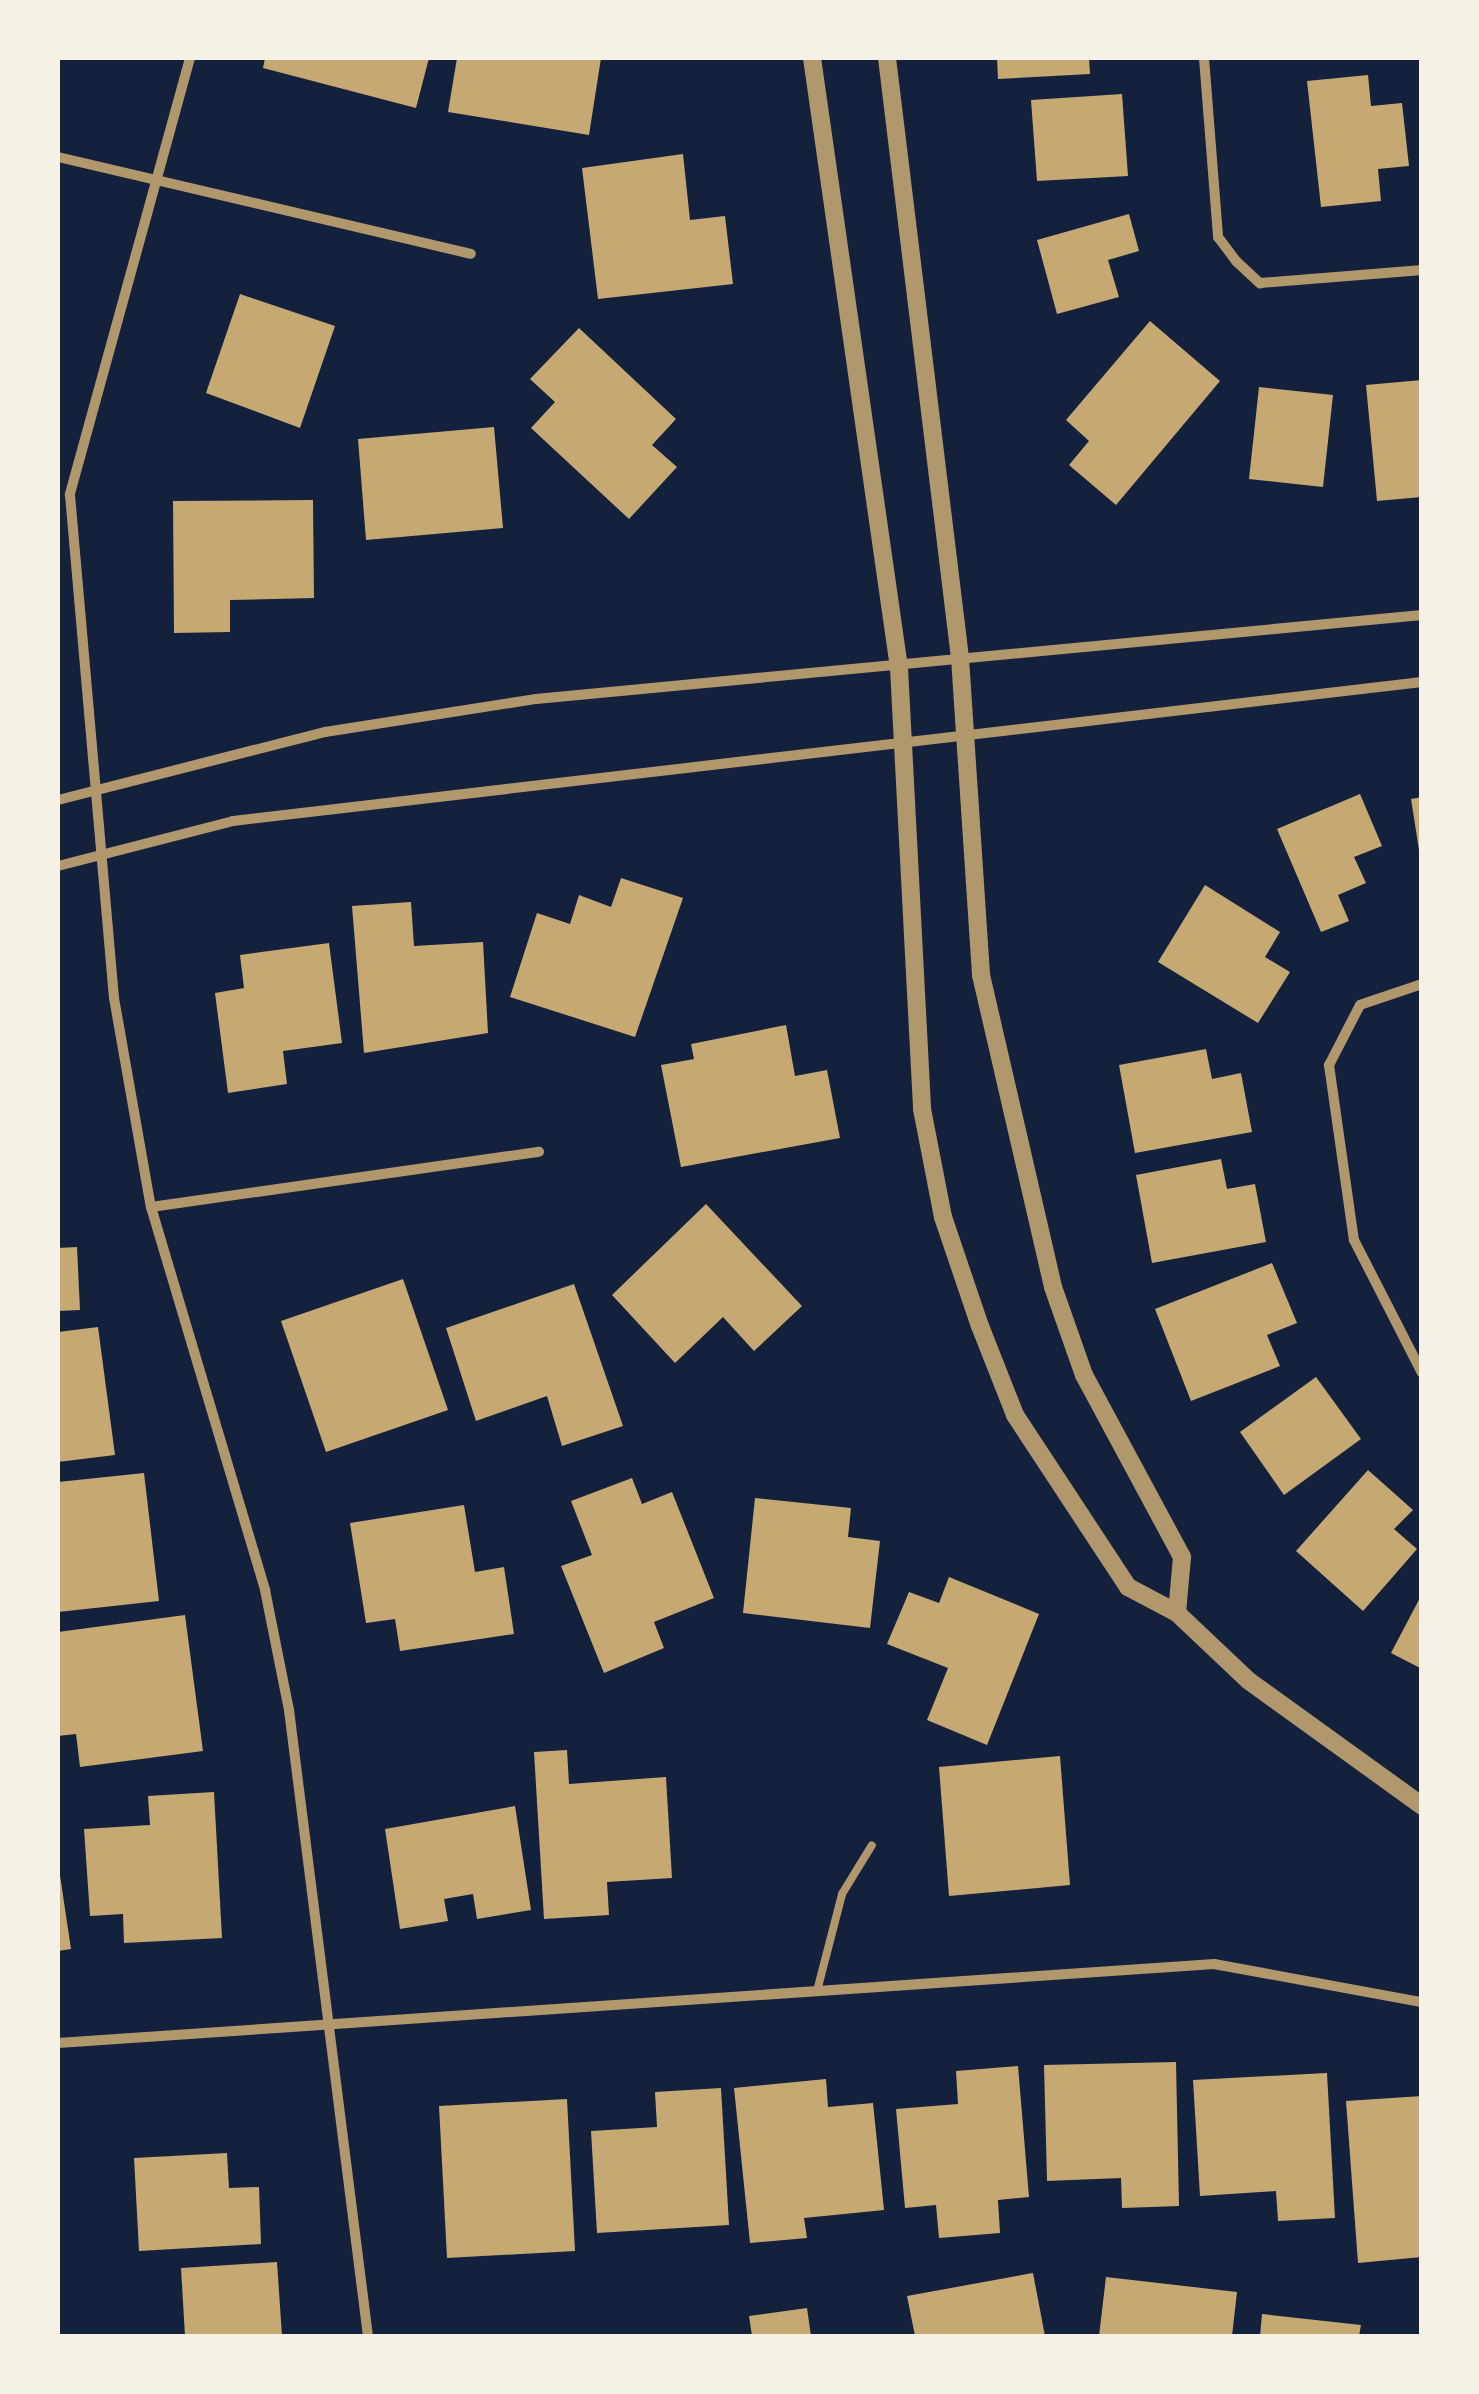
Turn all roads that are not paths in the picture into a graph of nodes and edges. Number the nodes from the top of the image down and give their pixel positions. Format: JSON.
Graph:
{"nodes":[{"id":1,"x":190,"y":58,"type":"edge"},
{"id":2,"x":812,"y":58,"type":"edge"},
{"id":3,"x":887,"y":58,"type":"edge"},
{"id":4,"x":1204,"y":58,"type":"edge"},
{"id":5,"x":58,"y":156,"type":"edge"},
{"id":6,"x":156,"y":178,"type":"junction"},
{"id":7,"x":471,"y":254,"type":"dead end"},
{"id":8,"x":1422,"y":270,"type":"edge"},
{"id":9,"x":1422,"y":615,"type":"edge"},
{"id":10,"x":960,"y":658,"type":"junction"},
{"id":11,"x":899,"y":668,"type":"junction"},
{"id":12,"x":1422,"y":682,"type":"edge"},
{"id":13,"x":966,"y":738,"type":"junction"},
{"id":14,"x":902,"y":749,"type":"junction"},
{"id":15,"x":101,"y":788,"type":"junction"},
{"id":16,"x":58,"y":800,"type":"edge"},
{"id":17,"x":105,"y":854,"type":"junction"},
{"id":18,"x":58,"y":866,"type":"edge"},
{"id":19,"x":1422,"y":984,"type":"edge"},
{"id":20,"x":539,"y":1152,"type":"dead end"},
{"id":21,"x":150,"y":1207,"type":"junction"},
{"id":22,"x":1422,"y":1373,"type":"edge"},
{"id":23,"x":1177,"y":1613,"type":"junction"},
{"id":24,"x":1422,"y":1806,"type":"edge"},
{"id":25,"x":872,"y":1846,"type":"dead end"},
{"id":26,"x":817,"y":1991,"type":"junction"},
{"id":27,"x":1422,"y":2002,"type":"edge"},
{"id":28,"x":324,"y":2029,"type":"junction"},
{"id":29,"x":58,"y":2043,"type":"edge"},
{"id":30,"x":368,"y":2336,"type":"edge"}],
"edges":[{"from":1,"to":6,"type":"street"},
{"from":2,"to":11,"type":"street"},
{"from":3,"to":10,"type":"street"},
{"from":4,"to":8,"type":"street"},
{"from":5,"to":6,"type":"street"},
{"from":6,"to":7,"type":"street"},
{"from":6,"to":15,"type":"street"},
{"from":9,"to":10,"type":"street"},
{"from":10,"to":11,"type":"street"},
{"from":10,"to":13,"type":"street"},
{"from":11,"to":14,"type":"street"},
{"from":11,"to":15,"type":"street"},
{"from":12,"to":13,"type":"street"},
{"from":13,"to":14,"type":"street"},
{"from":13,"to":23,"type":"street"},
{"from":14,"to":17,"type":"street"},
{"from":14,"to":23,"type":"street"},
{"from":15,"to":16,"type":"street"},
{"from":15,"to":17,"type":"street"},
{"from":17,"to":18,"type":"street"},
{"from":17,"to":21,"type":"street"},
{"from":19,"to":22,"type":"street"},
{"from":20,"to":21,"type":"street"},
{"from":21,"to":28,"type":"street"},
{"from":23,"to":24,"type":"street"},
{"from":25,"to":26,"type":"lane"},
{"from":26,"to":27,"type":"street"},
{"from":26,"to":28,"type":"street"},
{"from":28,"to":29,"type":"street"},
{"from":28,"to":30,"type":"street"}]}
